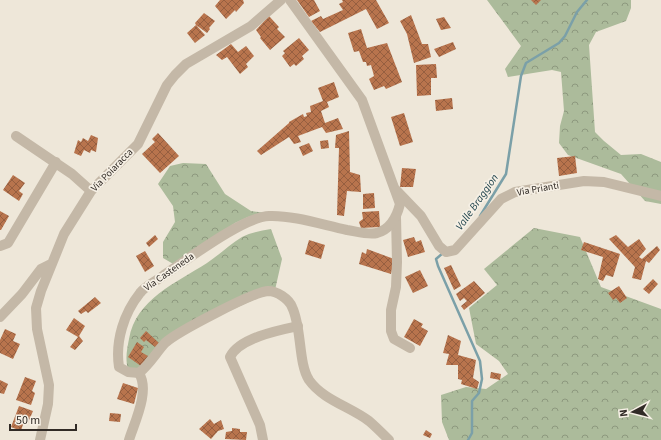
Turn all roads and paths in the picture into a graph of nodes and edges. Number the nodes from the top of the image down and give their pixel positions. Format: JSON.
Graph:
{"nodes":[{"id":1,"x":282,"y":0,"type":"edge"},
{"id":2,"x":290,"y":0,"type":"edge"},
{"id":3,"x":16,"y":136,"type":"dead end"},
{"id":4,"x":56,"y":162,"type":"junction"},
{"id":5,"x":396,"y":190,"type":"junction"},
{"id":6,"x":91,"y":191,"type":"junction"},
{"id":7,"x":661,"y":196,"type":"edge"},
{"id":8,"x":396,"y":217,"type":"junction"},
{"id":9,"x":0,"y":246,"type":"edge"},
{"id":10,"x":51,"y":264,"type":"junction"},
{"id":11,"x":0,"y":317,"type":"edge"},
{"id":12,"x":298,"y":326,"type":"junction"},
{"id":13,"x":410,"y":348,"type":"dead end"},
{"id":14,"x":139,"y":373,"type":"junction"},
{"id":15,"x":40,"y":440,"type":"edge"},
{"id":16,"x":129,"y":440,"type":"edge"},
{"id":17,"x":263,"y":440,"type":"edge"},
{"id":18,"x":389,"y":440,"type":"edge"}],
"edges":[{"from":1,"to":6,"type":"street","name":"Via Poiaracca"},
{"from":2,"to":5,"type":"street"},
{"from":3,"to":4,"type":"street"},
{"from":4,"to":6,"type":"street"},
{"from":4,"to":9,"type":"street"},
{"from":5,"to":7,"type":"street","name":"Via Prianti"},
{"from":5,"to":8,"type":"street"},
{"from":6,"to":10,"type":"street","name":"Via Poiaracca"},
{"from":8,"to":13,"type":"street"},
{"from":8,"to":14,"type":"street","name":"Via Casteneda"},
{"from":10,"to":11,"type":"street"},
{"from":10,"to":15,"type":"street","name":"Via Poiaracca"},
{"from":12,"to":14,"type":"street"},
{"from":12,"to":17,"type":"street"},
{"from":12,"to":18,"type":"street"},
{"from":14,"to":16,"type":"street"}]}
